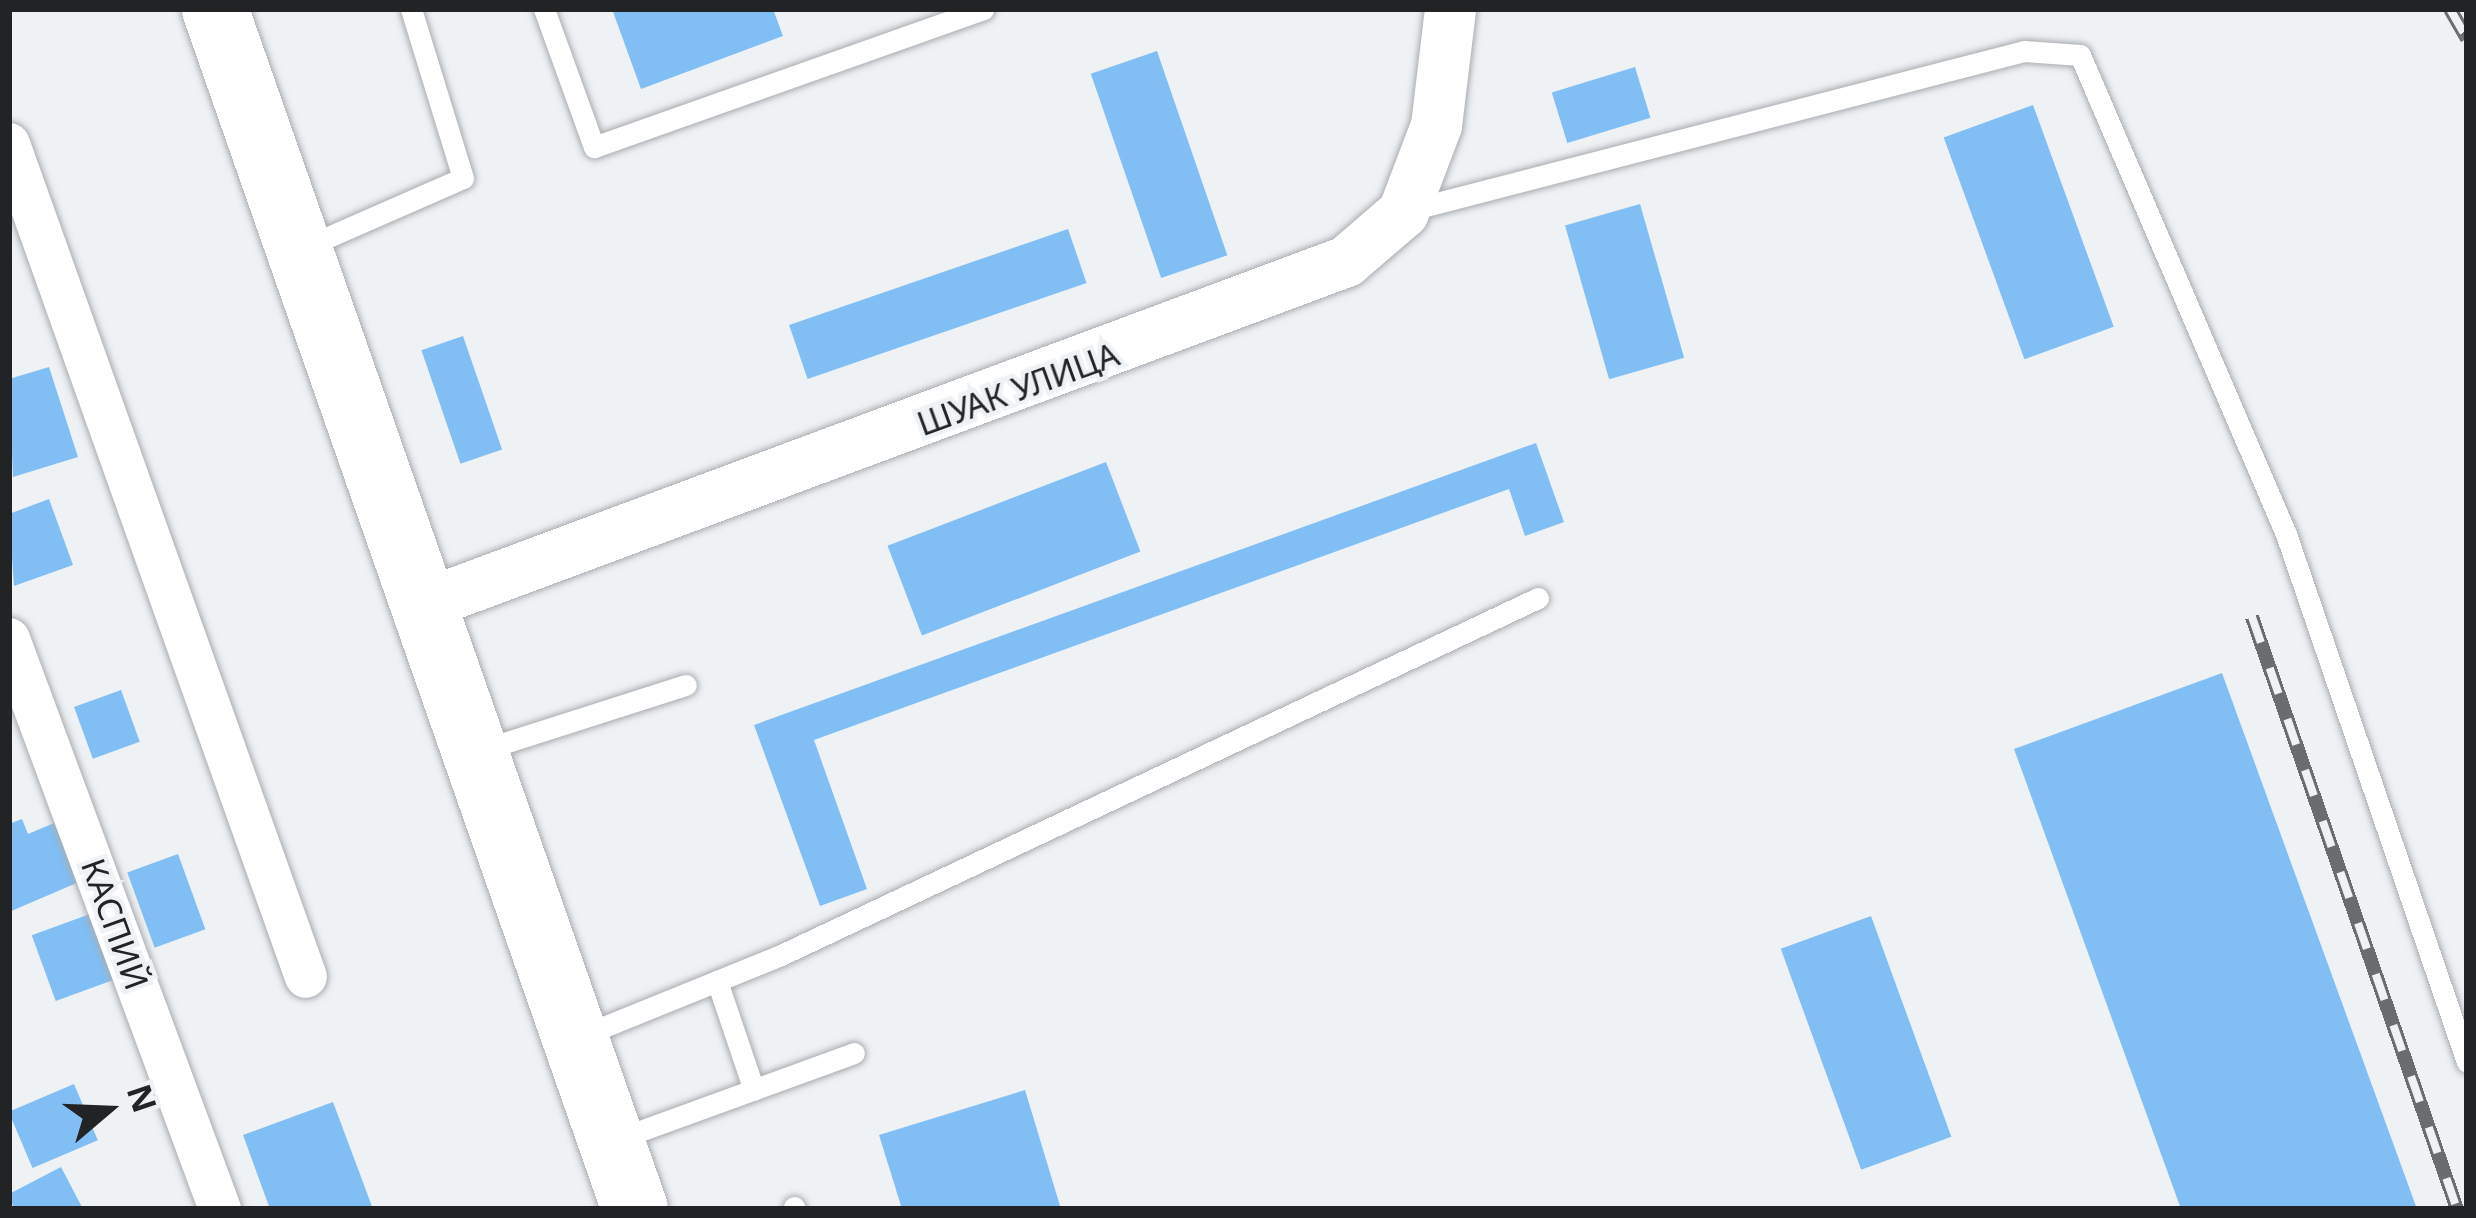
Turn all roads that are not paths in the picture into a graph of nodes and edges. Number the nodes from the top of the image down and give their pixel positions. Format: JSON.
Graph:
{"nodes":[{"id":1,"x":214,"y":9,"type":"edge"},
{"id":2,"x":411,"y":9,"type":"edge"},
{"id":3,"x":544,"y":9,"type":"edge"},
{"id":4,"x":983,"y":9,"type":"edge"},
{"id":5,"x":1450,"y":9,"type":"edge"},
{"id":6,"x":9,"y":144,"type":"edge"},
{"id":7,"x":1403,"y":212,"type":"junction"},
{"id":8,"x":298,"y":250,"type":"junction"},
{"id":9,"x":1538,"y":598,"type":"dead end"},
{"id":10,"x":419,"y":606,"type":"junction"},
{"id":11,"x":9,"y":639,"type":"edge"},
{"id":12,"x":686,"y":685,"type":"dead end"},
{"id":13,"x":473,"y":753,"type":"junction"},
{"id":14,"x":306,"y":976,"type":"dead end"},
{"id":15,"x":717,"y":981,"type":"junction"},
{"id":16,"x":575,"y":1039,"type":"junction"},
{"id":17,"x":854,"y":1053,"type":"dead end"},
{"id":18,"x":2467,"y":1062,"type":"edge"},
{"id":19,"x":754,"y":1090,"type":"junction"},
{"id":20,"x":612,"y":1142,"type":"junction"},
{"id":21,"x":220,"y":1209,"type":"edge"},
{"id":22,"x":635,"y":1209,"type":"edge"}],
"edges":[{"from":1,"to":8,"type":"main road"},
{"from":2,"to":8,"type":"lane"},
{"from":3,"to":4,"type":"lane"},
{"from":5,"to":7,"type":"street","name":"ШУАК УЛИЦА"},
{"from":6,"to":14,"type":"street"},
{"from":7,"to":10,"type":"street","name":"ШУАК УЛИЦА"},
{"from":7,"to":18,"type":"lane"},
{"from":8,"to":10,"type":"main road"},
{"from":9,"to":15,"type":"lane"},
{"from":10,"to":13,"type":"main road"},
{"from":11,"to":21,"type":"street","name":"КАСПИЙ"},
{"from":12,"to":13,"type":"lane"},
{"from":13,"to":16,"type":"main road"},
{"from":15,"to":16,"type":"lane"},
{"from":15,"to":19,"type":"lane"},
{"from":16,"to":20,"type":"main road"},
{"from":17,"to":19,"type":"lane"},
{"from":19,"to":20,"type":"lane"},
{"from":20,"to":22,"type":"main road"}]}
